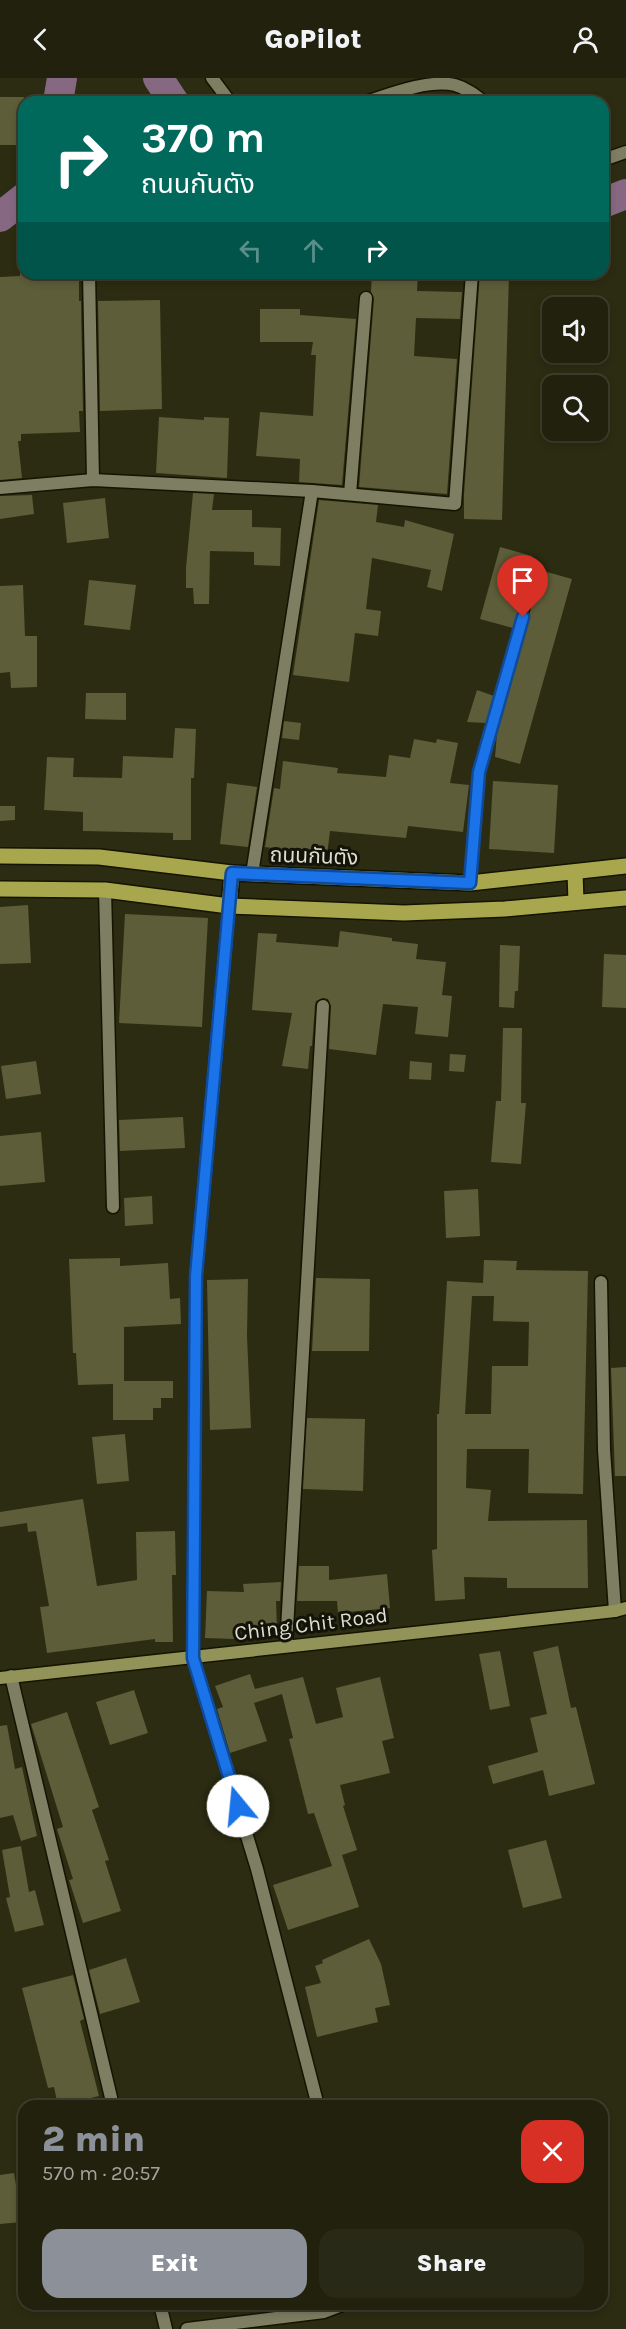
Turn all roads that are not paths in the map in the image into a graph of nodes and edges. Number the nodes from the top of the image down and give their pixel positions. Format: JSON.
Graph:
{"nodes":[{"id":1,"x":212,"y":78,"type":"edge"},
{"id":2,"x":226,"y":96,"type":"edge"},
{"id":3,"x":384,"y":96,"type":"edge"},
{"id":4,"x":476,"y":96,"type":"edge"},
{"id":5,"x":626,"y":152,"type":"edge"},
{"id":6,"x":609,"y":158,"type":"edge"},
{"id":7,"x":89,"y":279,"type":"edge"},
{"id":8,"x":472,"y":279,"type":"edge"},
{"id":9,"x":366,"y":298,"type":"dead end"},
{"id":10,"x":93,"y":480,"type":"junction"},
{"id":11,"x":0,"y":488,"type":"edge"},
{"id":12,"x":312,"y":491,"type":"junction"},
{"id":13,"x":350,"y":494,"type":"junction"},
{"id":14,"x":529,"y":594,"type":"dead end"},
{"id":15,"x":0,"y":856,"type":"edge"},
{"id":16,"x":626,"y":866,"type":"edge"},
{"id":17,"x":575,"y":872,"type":"junction"},
{"id":18,"x":232,"y":873,"type":"junction"},
{"id":19,"x":252,"y":874,"type":"junction"},
{"id":20,"x":470,"y":883,"type":"junction"},
{"id":21,"x":0,"y":889,"type":"edge"},
{"id":22,"x":105,"y":890,"type":"junction"},
{"id":23,"x":626,"y":898,"type":"edge"},
{"id":24,"x":576,"y":902,"type":"junction"},
{"id":25,"x":229,"y":906,"type":"junction"},
{"id":26,"x":323,"y":1006,"type":"dead end"},
{"id":27,"x":112,"y":1207,"type":"dead end"},
{"id":28,"x":602,"y":1282,"type":"dead end"},
{"id":29,"x":620,"y":1609,"type":"edge"},
{"id":30,"x":286,"y":1646,"type":"junction"},
{"id":31,"x":193,"y":1658,"type":"junction"},
{"id":32,"x":6,"y":1677,"type":"edge"},
{"id":33,"x":112,"y":2100,"type":"edge"},
{"id":34,"x":316,"y":2100,"type":"edge"},
{"id":35,"x":161,"y":2310,"type":"edge"},
{"id":36,"x":329,"y":2310,"type":"edge"},
{"id":37,"x":166,"y":2329,"type":"edge"},
{"id":38,"x":188,"y":2329,"type":"edge"}],
"edges":[{"from":1,"to":2,"type":"street"},
{"from":3,"to":4,"type":"street"},
{"from":5,"to":6,"type":"street"},
{"from":7,"to":10,"type":"street"},
{"from":8,"to":13,"type":"street"},
{"from":9,"to":13,"type":"street"},
{"from":10,"to":11,"type":"street"},
{"from":10,"to":12,"type":"street"},
{"from":12,"to":13,"type":"street"},
{"from":12,"to":19,"type":"street"},
{"from":14,"to":20,"type":"lane"},
{"from":15,"to":18,"type":"main road","name":"ถนนกันตัง"},
{"from":16,"to":17,"type":"main road","name":"ถนนกันตัง"},
{"from":17,"to":20,"type":"main road","name":"ถนนกันตัง"},
{"from":17,"to":24,"type":"main road"},
{"from":18,"to":19,"type":"main road","name":"ถนนกันตัง"},
{"from":18,"to":25,"type":"main road"},
{"from":19,"to":20,"type":"main road","name":"ถนนกันตัง"},
{"from":21,"to":22,"type":"main road"},
{"from":22,"to":25,"type":"main road"},
{"from":22,"to":27,"type":"street"},
{"from":23,"to":24,"type":"main road"},
{"from":24,"to":25,"type":"main road"},
{"from":25,"to":31,"type":"street"},
{"from":26,"to":30,"type":"street"},
{"from":28,"to":29,"type":"street"},
{"from":29,"to":30,"type":"street","name":"Ching Chit Road"},
{"from":30,"to":31,"type":"street","name":"Ching Chit Road"},
{"from":31,"to":32,"type":"street","name":"Ching Chit Road"},
{"from":31,"to":34,"type":"street"},
{"from":32,"to":33,"type":"street"},
{"from":35,"to":37,"type":"street"},
{"from":36,"to":38,"type":"street"}]}
